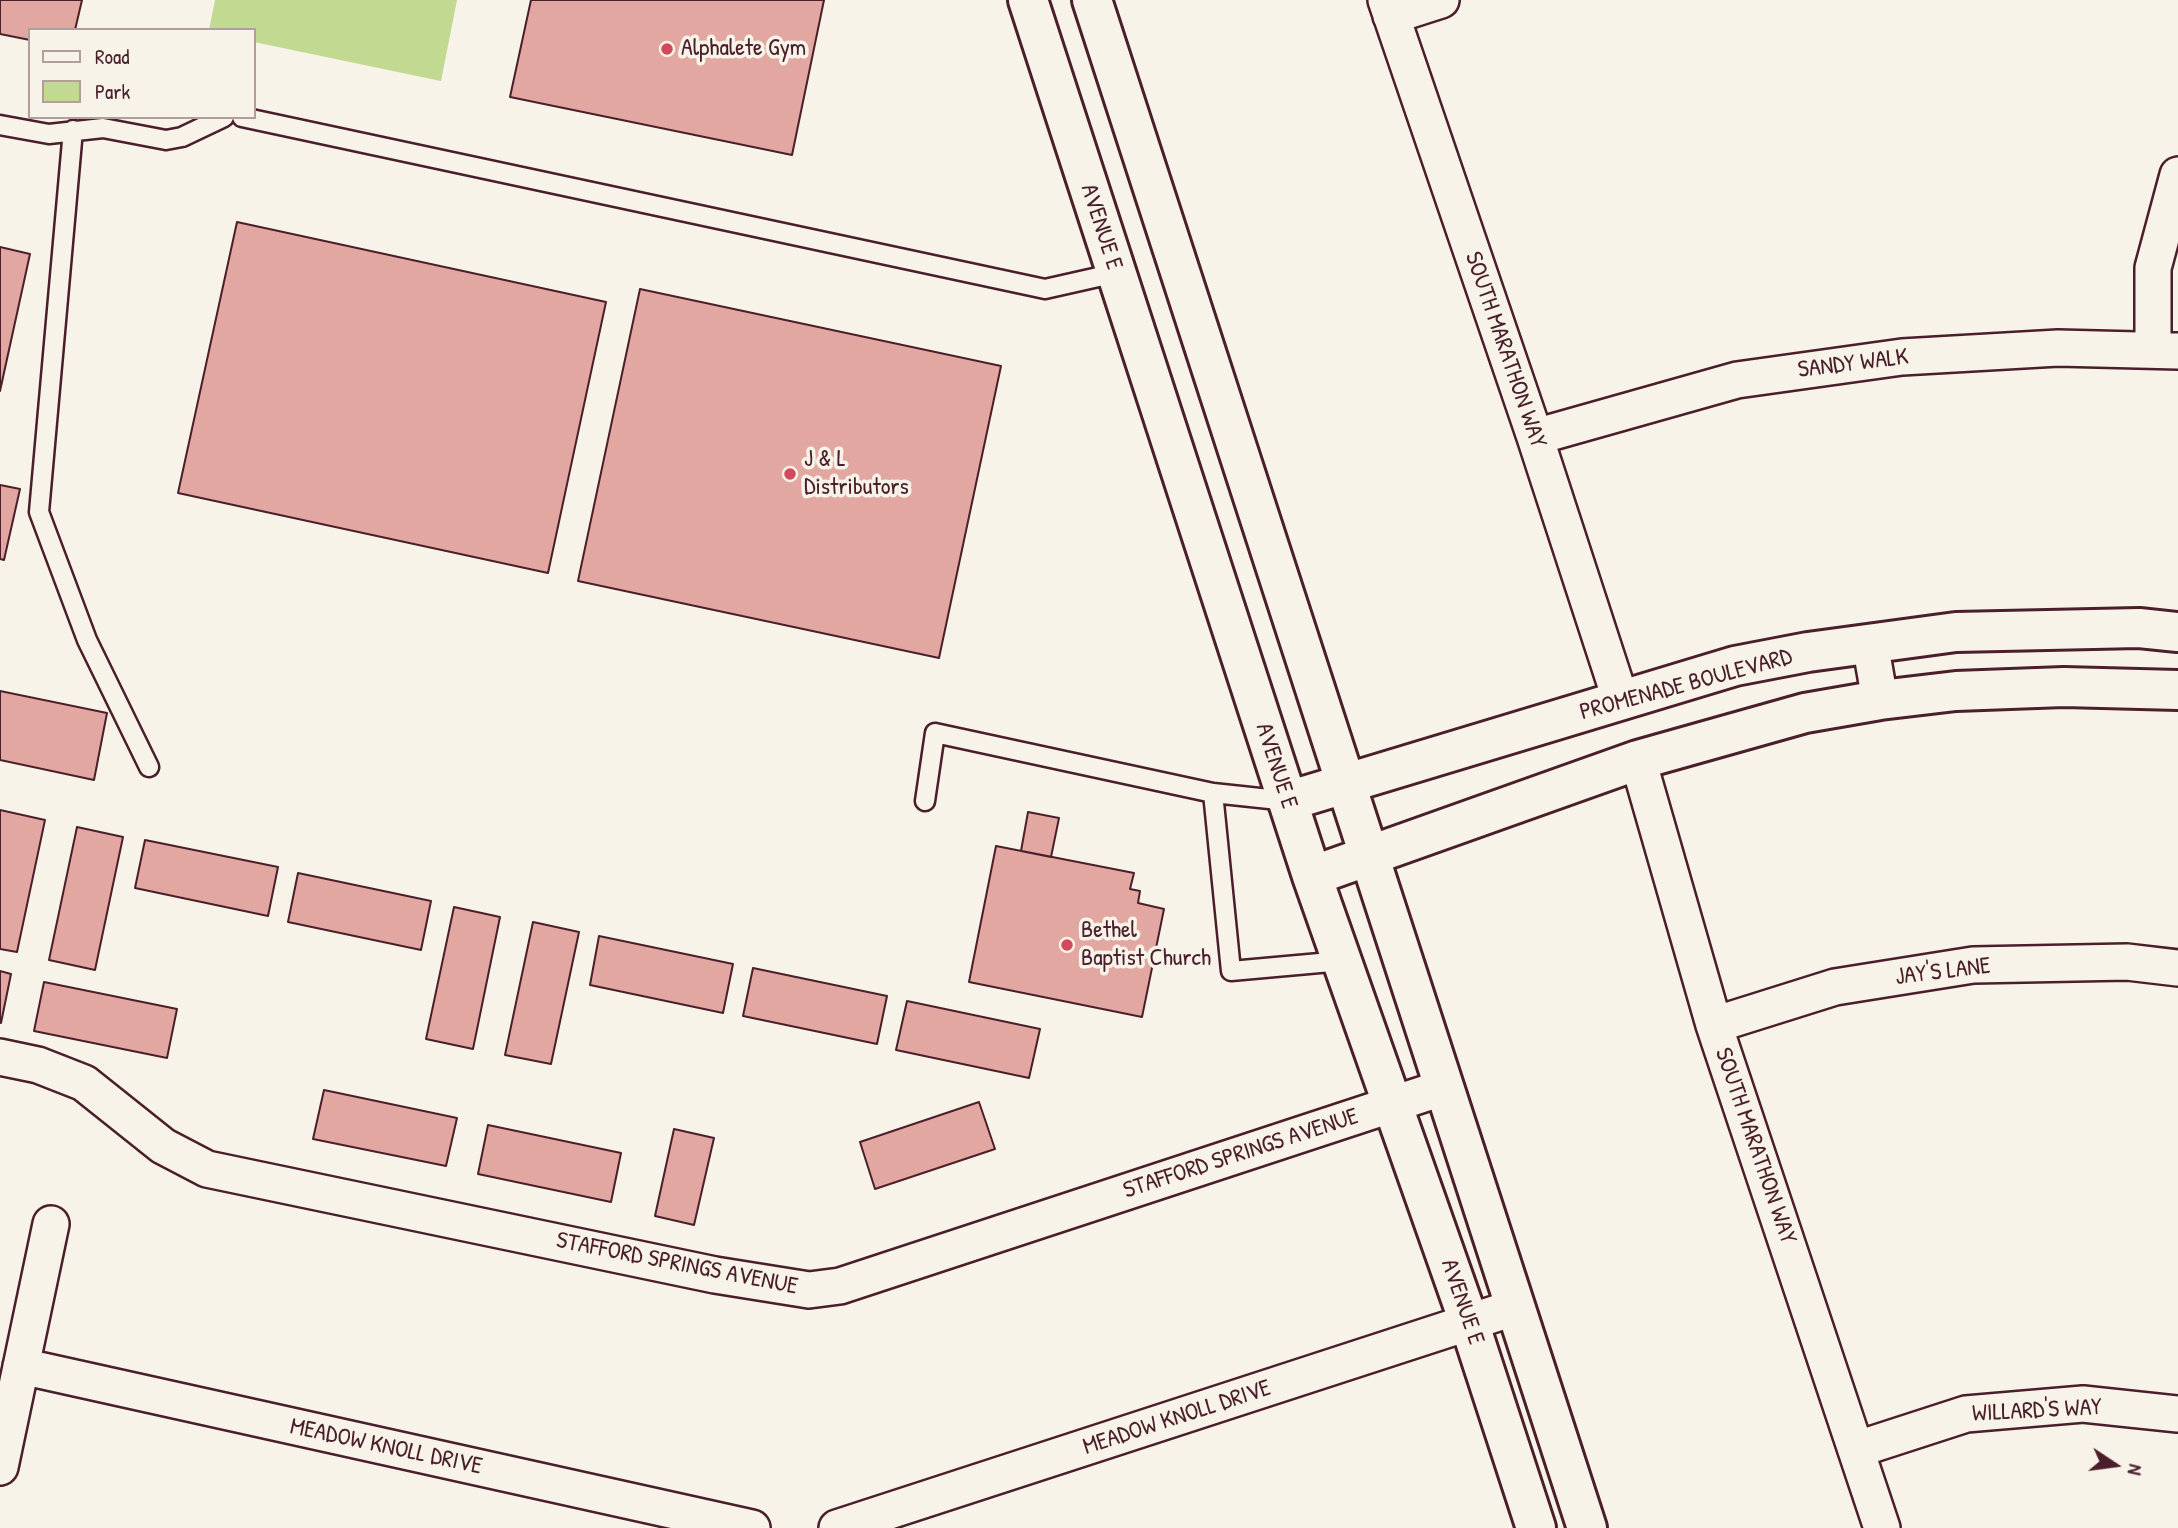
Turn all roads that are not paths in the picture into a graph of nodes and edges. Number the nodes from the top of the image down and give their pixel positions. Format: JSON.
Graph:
{"nodes":[{"id":1,"x":1028,"y":0,"type":"edge"},
{"id":2,"x":1092,"y":0,"type":"edge"},
{"id":3,"x":1441,"y":0,"type":"edge"},
{"id":4,"x":1389,"y":8,"type":"edge"},
{"id":5,"x":219,"y":119,"type":"edge"},
{"id":6,"x":251,"y":119,"type":"edge"},
{"id":7,"x":0,"y":125,"type":"edge"},
{"id":8,"x":73,"y":130,"type":"junction"},
{"id":9,"x":2178,"y":175,"type":"edge"},
{"id":10,"x":1173,"y":255,"type":"junction"},
{"id":11,"x":1116,"y":273,"type":"junction"},
{"id":12,"x":2166,"y":349,"type":"edge"},
{"id":13,"x":1535,"y":437,"type":"junction"},
{"id":14,"x":2178,"y":632,"type":"edge"},
{"id":15,"x":1870,"y":643,"type":"junction"},
{"id":16,"x":2178,"y":690,"type":"edge"},
{"id":17,"x":1880,"y":700,"type":"junction"},
{"id":18,"x":1620,"y":701,"type":"junction"},
{"id":19,"x":1638,"y":760,"type":"junction"},
{"id":20,"x":149,"y":767,"type":"dead end"},
{"id":21,"x":1345,"y":785,"type":"junction"},
{"id":22,"x":1213,"y":793,"type":"junction"},
{"id":23,"x":925,"y":801,"type":"dead end"},
{"id":24,"x":1288,"y":801,"type":"junction"},
{"id":25,"x":1369,"y":855,"type":"junction"},
{"id":26,"x":1312,"y":876,"type":"junction"},
{"id":27,"x":1342,"y":961,"type":"junction"},
{"id":28,"x":2178,"y":968,"type":"edge"},
{"id":29,"x":1714,"y":1025,"type":"junction"},
{"id":30,"x":0,"y":1057,"type":"edge"},
{"id":31,"x":1446,"y":1087,"type":"junction"},
{"id":32,"x":1394,"y":1103,"type":"junction"},
{"id":33,"x":51,"y":1224,"type":"dead end"},
{"id":34,"x":1516,"y":1307,"type":"junction"},
{"id":35,"x":1469,"y":1322,"type":"junction"},
{"id":36,"x":21,"y":1366,"type":"junction"},
{"id":37,"x":2178,"y":1414,"type":"edge"},
{"id":38,"x":1858,"y":1449,"type":"junction"},
{"id":39,"x":0,"y":1467,"type":"edge"},
{"id":40,"x":752,"y":1528,"type":"edge"},
{"id":41,"x":837,"y":1528,"type":"edge"},
{"id":42,"x":1536,"y":1528,"type":"edge"},
{"id":43,"x":1587,"y":1528,"type":"edge"},
{"id":44,"x":1882,"y":1528,"type":"edge"}],
"edges":[{"from":1,"to":11,"type":"street","name":"AVENUE E"},
{"from":2,"to":10,"type":"street","name":"AVENUE E"},
{"from":3,"to":4,"type":"street"},
{"from":4,"to":13,"type":"street","name":"SOUTH MARATHON WAY"},
{"from":5,"to":8,"type":"lane"},
{"from":6,"to":11,"type":"lane"},
{"from":7,"to":8,"type":"lane"},
{"from":8,"to":20,"type":"lane"},
{"from":9,"to":12,"type":"street"},
{"from":10,"to":11,"type":"street"},
{"from":10,"to":21,"type":"street","name":"AVENUE E"},
{"from":11,"to":24,"type":"street","name":"AVENUE E"},
{"from":12,"to":13,"type":"street","name":"SANDY WALK"},
{"from":13,"to":18,"type":"street","name":"SOUTH MARATHON WAY"},
{"from":14,"to":15,"type":"street","name":"PROMENADE BOULEVARD"},
{"from":15,"to":17,"type":"street"},
{"from":15,"to":18,"type":"street","name":"PROMENADE BOULEVARD"},
{"from":16,"to":17,"type":"street"},
{"from":17,"to":19,"type":"street"},
{"from":18,"to":21,"type":"street","name":"PROMENADE BOULEVARD"},
{"from":19,"to":25,"type":"street"},
{"from":19,"to":29,"type":"street","name":"SOUTH MARATHON WAY"},
{"from":21,"to":24,"type":"street","name":"PROMENADE BOULEVARD"},
{"from":21,"to":25,"type":"street","name":"AVENUE E"},
{"from":22,"to":23,"type":"lane"},
{"from":22,"to":24,"type":"lane"},
{"from":22,"to":27,"type":"lane"},
{"from":24,"to":26,"type":"street","name":"AVENUE E"},
{"from":25,"to":26,"type":"street"},
{"from":25,"to":31,"type":"street","name":"AVENUE E"},
{"from":26,"to":27,"type":"street","name":"AVENUE E"},
{"from":27,"to":32,"type":"street","name":"AVENUE E"},
{"from":28,"to":29,"type":"street","name":"JAY'S LANE"},
{"from":29,"to":38,"type":"street","name":"SOUTH MARATHON WAY"},
{"from":30,"to":32,"type":"street","name":"STAFFORD SPRINGS AVENUE"},
{"from":31,"to":32,"type":"street","name":"STAFFORD SPRINGS AVENUE"},
{"from":31,"to":34,"type":"street","name":"AVENUE E"},
{"from":32,"to":35,"type":"street","name":"AVENUE E"},
{"from":33,"to":36,"type":"street"},
{"from":34,"to":35,"type":"street","name":"MEADOW KNOLL DRIVE"},
{"from":34,"to":43,"type":"street","name":"AVENUE E"},
{"from":35,"to":41,"type":"street","name":"MEADOW KNOLL DRIVE"},
{"from":35,"to":42,"type":"street","name":"AVENUE E"},
{"from":36,"to":39,"type":"street"},
{"from":36,"to":40,"type":"street","name":"MEADOW KNOLL DRIVE"},
{"from":37,"to":38,"type":"street","name":"WILLARD'S WAY"},
{"from":38,"to":44,"type":"street","name":"SOUTH MARATHON WAY"}]}
